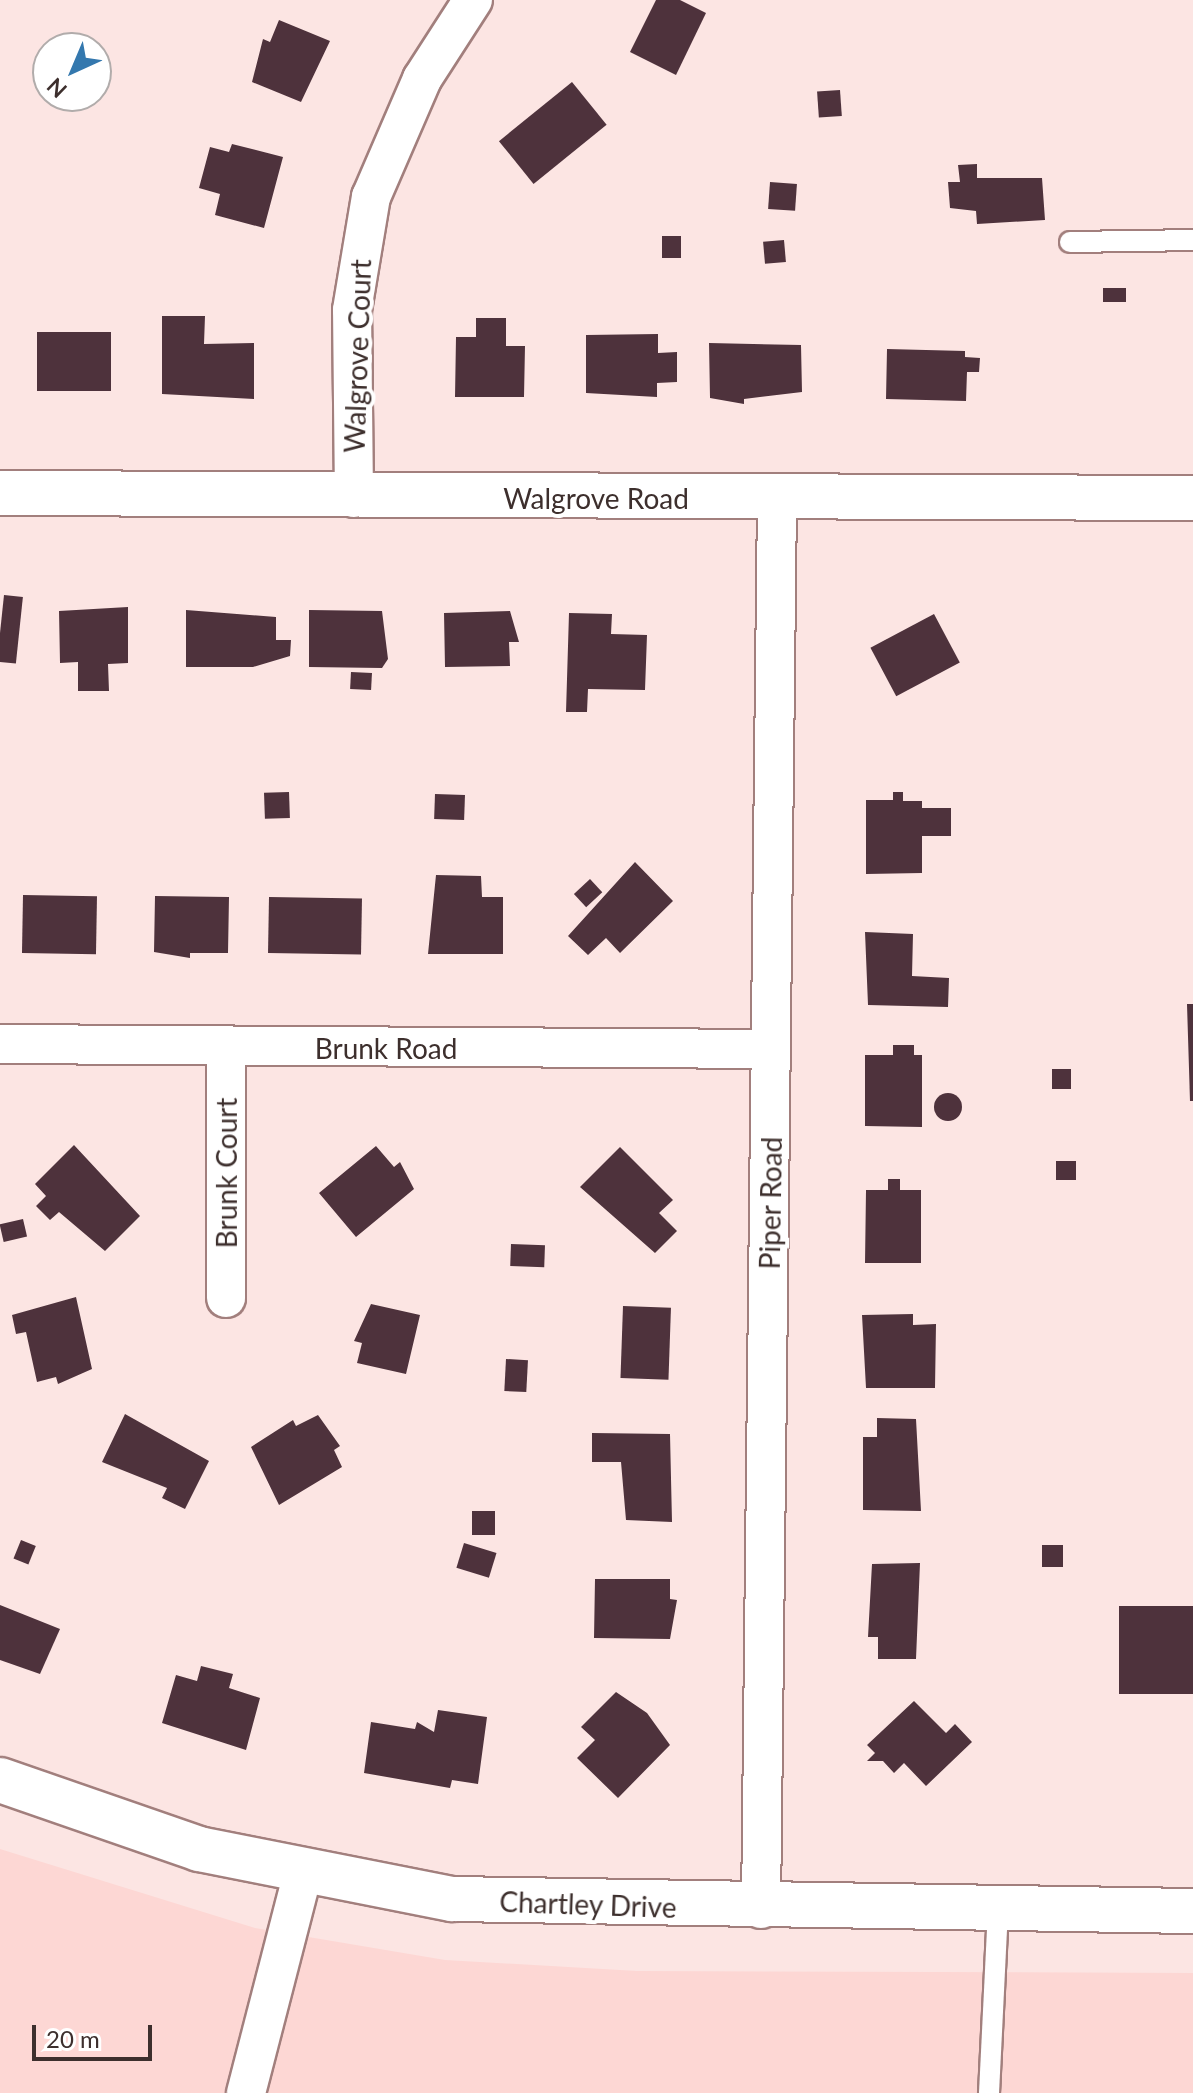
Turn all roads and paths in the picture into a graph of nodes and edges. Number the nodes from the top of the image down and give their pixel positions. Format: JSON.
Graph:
{"nodes":[{"id":1,"x":473,"y":0,"type":"edge"},
{"id":2,"x":1193,"y":240,"type":"edge"},
{"id":3,"x":1070,"y":242,"type":"dead end"},
{"id":4,"x":0,"y":493,"type":"edge"},
{"id":5,"x":354,"y":498,"type":"junction"},
{"id":6,"x":777,"y":498,"type":"junction"},
{"id":7,"x":1193,"y":498,"type":"edge"},
{"id":8,"x":0,"y":1044,"type":"edge"},
{"id":9,"x":226,"y":1048,"type":"junction"},
{"id":10,"x":771,"y":1049,"type":"junction"},
{"id":11,"x":226,"y":1298,"type":"dead end"},
{"id":12,"x":0,"y":1780,"type":"edge"},
{"id":13,"x":303,"y":1873,"type":"junction"},
{"id":14,"x":761,"y":1909,"type":"junction"},
{"id":15,"x":998,"y":1910,"type":"junction"},
{"id":16,"x":1193,"y":1911,"type":"edge"},
{"id":17,"x":246,"y":2093,"type":"edge"},
{"id":18,"x":989,"y":2093,"type":"edge"}],
"edges":[{"from":1,"to":5,"type":"street","name":"Walgrove Court"},
{"from":2,"to":3,"type":"lane"},
{"from":4,"to":5,"type":"street","name":"Walgrove Road"},
{"from":5,"to":6,"type":"street","name":"Walgrove Road"},
{"from":6,"to":7,"type":"street","name":"Walgrove Road"},
{"from":6,"to":10,"type":"street","name":"Piper Road"},
{"from":8,"to":9,"type":"street","name":"Brunk Road"},
{"from":9,"to":10,"type":"street","name":"Brunk Road"},
{"from":9,"to":11,"type":"street","name":"Brunk Court"},
{"from":10,"to":14,"type":"street","name":"Piper Road"},
{"from":12,"to":13,"type":"street","name":"Chartley Drive"},
{"from":13,"to":14,"type":"street","name":"Chartley Drive"},
{"from":13,"to":17,"type":"street"},
{"from":14,"to":15,"type":"street","name":"Chartley Drive"},
{"from":15,"to":16,"type":"street","name":"Chartley Drive"},
{"from":15,"to":18,"type":"lane"}]}
